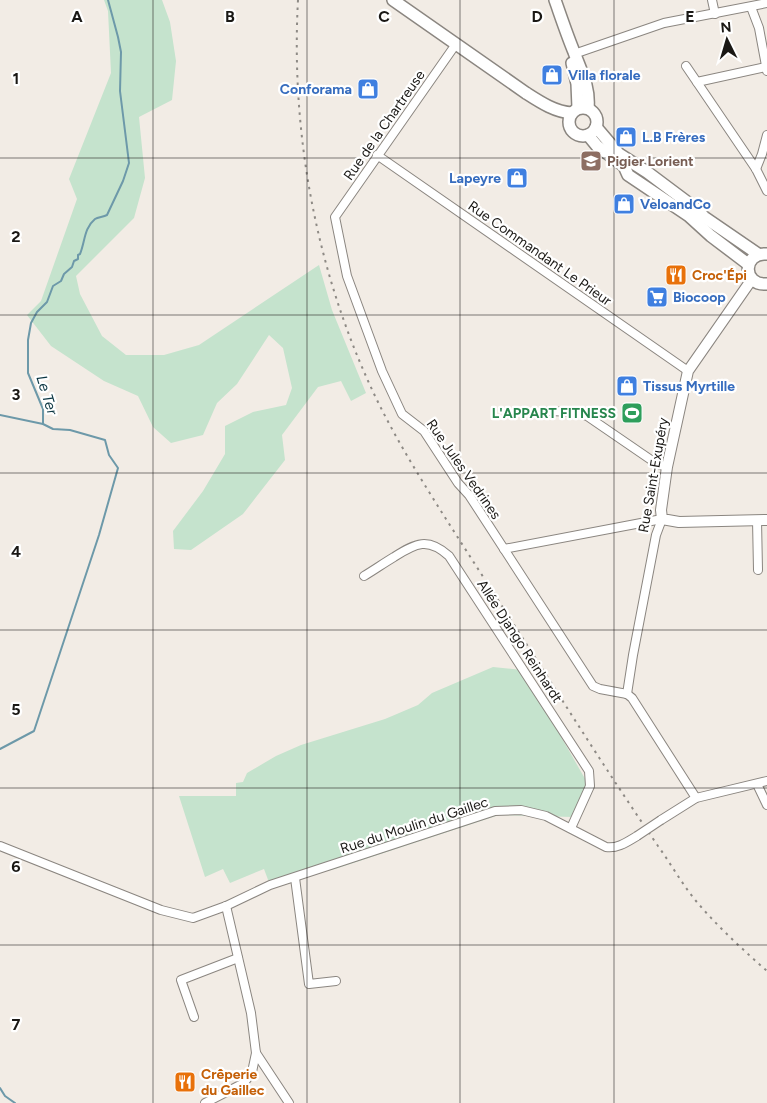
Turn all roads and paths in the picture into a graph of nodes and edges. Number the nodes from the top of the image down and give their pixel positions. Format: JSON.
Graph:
{"nodes":[{"id":1,"x":393,"y":0,"type":"edge"},
{"id":2,"x":555,"y":0,"type":"edge"},
{"id":3,"x":712,"y":0,"type":"edge"},
{"id":4,"x":767,"y":3,"type":"edge"},
{"id":5,"x":751,"y":7,"type":"junction"},
{"id":6,"x":715,"y":14,"type":"junction"},
{"id":7,"x":763,"y":27,"type":"edge"},
{"id":8,"x":456,"y":44,"type":"junction"},
{"id":9,"x":574,"y":54,"type":"junction"},
{"id":10,"x":686,"y":66,"type":"dead end"},
{"id":11,"x":767,"y":69,"type":"edge"},
{"id":12,"x":698,"y":82,"type":"junction"},
{"id":13,"x":546,"y":106,"type":"junction"},
{"id":14,"x":579,"y":110,"type":"junction"},
{"id":15,"x":569,"y":125,"type":"junction"},
{"id":16,"x":592,"y":131,"type":"junction"},
{"id":17,"x":767,"y":135,"type":"edge"},
{"id":18,"x":378,"y":155,"type":"junction"},
{"id":19,"x":756,"y":169,"type":"junction"},
{"id":20,"x":767,"y":191,"type":"edge"},
{"id":21,"x":335,"y":222,"type":"joint"},
{"id":22,"x":762,"y":254,"type":"edge"},
{"id":23,"x":748,"y":264,"type":"junction"},
{"id":24,"x":752,"y":279,"type":"junction"},
{"id":25,"x":767,"y":284,"type":"edge"},
{"id":26,"x":688,"y":371,"type":"junction"},
{"id":27,"x":548,"y":411,"type":"dead end"},
{"id":28,"x":667,"y":467,"type":"junction"},
{"id":29,"x":662,"y":519,"type":"junction"},
{"id":30,"x":762,"y":520,"type":"edge"},
{"id":31,"x":504,"y":549,"type":"junction"},
{"id":32,"x":758,"y":570,"type":"dead end"},
{"id":33,"x":364,"y":576,"type":"dead end"},
{"id":34,"x":627,"y":694,"type":"junction"},
{"id":35,"x":767,"y":781,"type":"edge"},
{"id":36,"x":757,"y":784,"type":"junction"},
{"id":37,"x":696,"y":798,"type":"junction"},
{"id":38,"x":767,"y":805,"type":"edge"},
{"id":39,"x":571,"y":828,"type":"junction"},
{"id":40,"x":0,"y":846,"type":"edge"},
{"id":41,"x":295,"y":878,"type":"junction"},
{"id":42,"x":226,"y":906,"type":"junction"},
{"id":43,"x":238,"y":958,"type":"junction"},
{"id":44,"x":336,"y":981,"type":"dead end"},
{"id":45,"x":194,"y":1017,"type":"dead end"},
{"id":46,"x":256,"y":1053,"type":"junction"},
{"id":47,"x":205,"y":1103,"type":"edge"},
{"id":48,"x":289,"y":1103,"type":"edge"}],
"edges":[{"from":1,"to":8,"type":"main road"},
{"from":2,"to":9,"type":"main road"},
{"from":3,"to":6,"type":"street"},
{"from":4,"to":5,"type":"street"},
{"from":5,"to":6,"type":"street"},
{"from":5,"to":7,"type":"street"},
{"from":6,"to":9,"type":"street"},
{"from":7,"to":11,"type":"street"},
{"from":8,"to":13,"type":"main road"},
{"from":8,"to":18,"type":"street","name":"Rue de la Chartreuse"},
{"from":9,"to":14,"type":"main road"},
{"from":10,"to":12,"type":"street"},
{"from":11,"to":12,"type":"street"},
{"from":12,"to":19,"type":"street"},
{"from":13,"to":14,"type":"main road"},
{"from":13,"to":15,"type":"main road"},
{"from":14,"to":15,"type":"main road"},
{"from":14,"to":16,"type":"main road"},
{"from":15,"to":16,"type":"main road"},
{"from":16,"to":22,"type":"main road"},
{"from":16,"to":23,"type":"main road"},
{"from":17,"to":19,"type":"street"},
{"from":18,"to":21,"type":"street","name":"Rue de la Chartreuse"},
{"from":18,"to":26,"type":"street","name":"Rue Commandant Le Prieur"},
{"from":19,"to":20,"type":"street"},
{"from":21,"to":31,"type":"street","name":"Rue Jules Vedrines"},
{"from":22,"to":23,"type":"main road"},
{"from":23,"to":24,"type":"main road"},
{"from":24,"to":25,"type":"main road"},
{"from":24,"to":26,"type":"street","name":"Rue Saint-Exupéry"},
{"from":26,"to":28,"type":"street","name":"Rue Saint-Exupéry"},
{"from":27,"to":28,"type":"street"},
{"from":28,"to":29,"type":"street","name":"Rue Saint-Exupéry"},
{"from":29,"to":30,"type":"street"},
{"from":29,"to":31,"type":"street"},
{"from":29,"to":34,"type":"street","name":"Rue Saint-Exupéry"},
{"from":30,"to":32,"type":"street"},
{"from":31,"to":34,"type":"street","name":"Rue Jules Vedrines"},
{"from":33,"to":39,"type":"street","name":"Allée Django Reinhardt"},
{"from":34,"to":37,"type":"street"},
{"from":35,"to":36,"type":"street"},
{"from":36,"to":37,"type":"street"},
{"from":36,"to":38,"type":"street"},
{"from":37,"to":39,"type":"street","name":"Rue du Moulin du Gaillec","bridge":true},
{"from":39,"to":41,"type":"street","name":"Rue du Moulin du Gaillec"},
{"from":40,"to":42,"type":"street","name":"Rue du Moulin du Gaillec"},
{"from":41,"to":42,"type":"street","name":"Rue du Moulin du Gaillec"},
{"from":41,"to":44,"type":"street"},
{"from":42,"to":43,"type":"street"},
{"from":43,"to":45,"type":"street"},
{"from":43,"to":46,"type":"street"},
{"from":46,"to":47,"type":"street"},
{"from":46,"to":48,"type":"street"}]}
